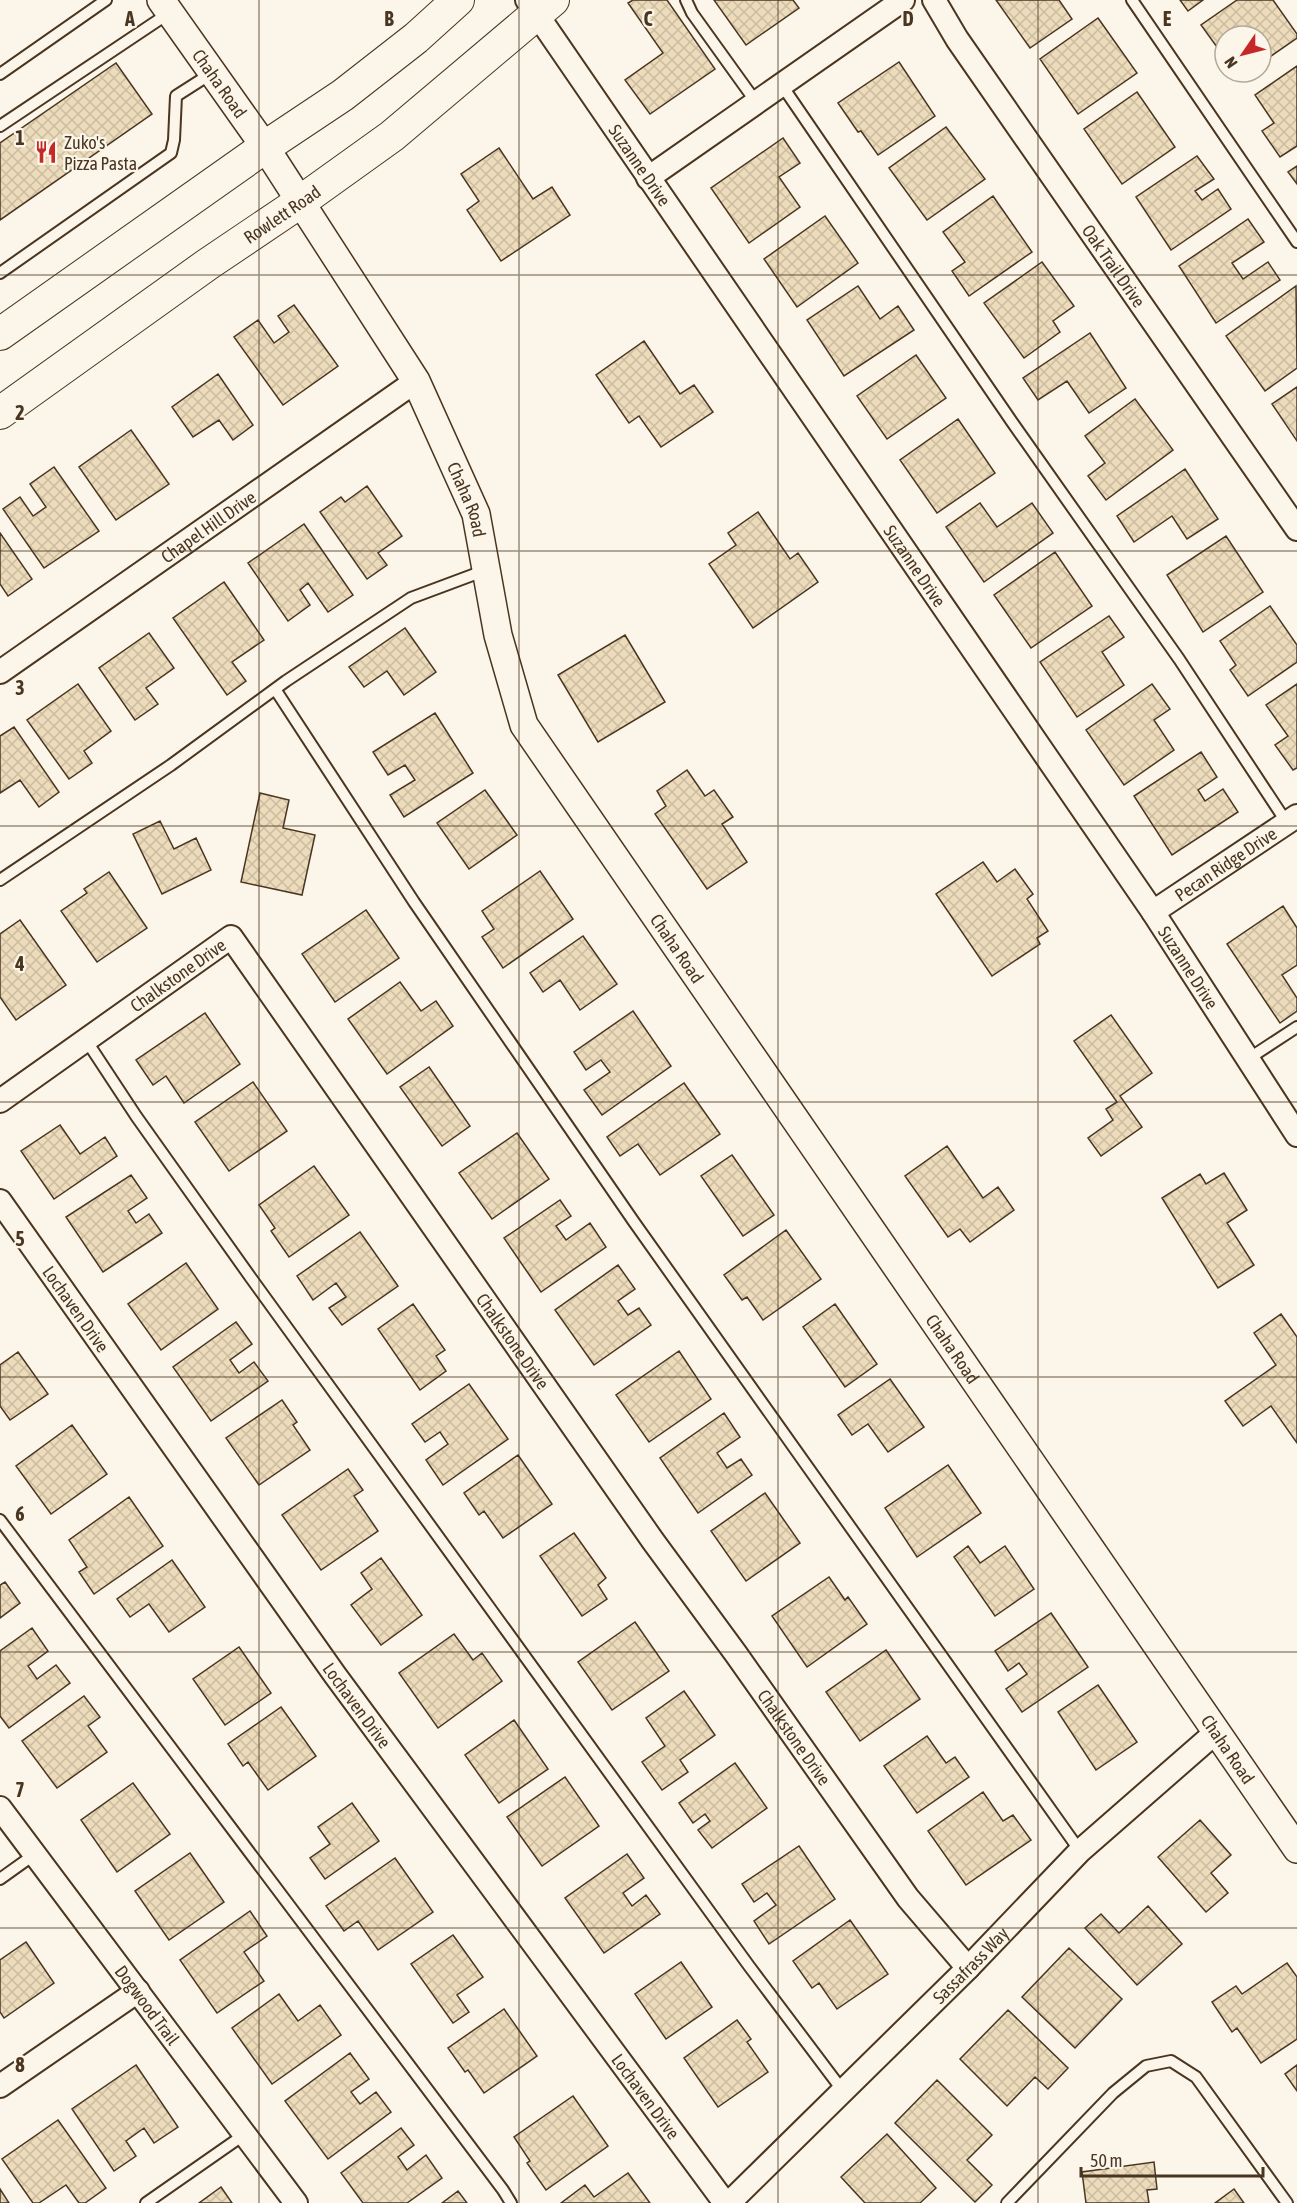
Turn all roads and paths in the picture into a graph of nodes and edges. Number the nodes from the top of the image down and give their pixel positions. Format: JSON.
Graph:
{"nodes":[{"id":1,"x":106,"y":0,"type":"edge"},
{"id":2,"x":458,"y":0,"type":"edge"},
{"id":3,"x":686,"y":0,"type":"edge"},
{"id":4,"x":903,"y":0,"type":"edge"},
{"id":5,"x":934,"y":0,"type":"edge"},
{"id":6,"x":1132,"y":0,"type":"edge"},
{"id":7,"x":539,"y":4,"type":"edge"},
{"id":8,"x":165,"y":6,"type":"edge"},
{"id":9,"x":212,"y":73,"type":"junction"},
{"id":10,"x":0,"y":74,"type":"edge"},
{"id":11,"x":782,"y":84,"type":"junction"},
{"id":12,"x":756,"y":102,"type":"junction"},
{"id":13,"x":0,"y":126,"type":"edge"},
{"id":14,"x":265,"y":147,"type":"junction"},
{"id":15,"x":648,"y":178,"type":"junction"},
{"id":16,"x":300,"y":202,"type":"junction"},
{"id":17,"x":1297,"y":242,"type":"edge"},
{"id":18,"x":0,"y":273,"type":"edge"},
{"id":19,"x":0,"y":333,"type":"edge"},
{"id":20,"x":416,"y":381,"type":"junction"},
{"id":21,"x":0,"y":412,"type":"edge"},
{"id":22,"x":1297,"y":529,"type":"edge"},
{"id":23,"x":486,"y":570,"type":"junction"},
{"id":24,"x":0,"y":672,"type":"edge"},
{"id":25,"x":275,"y":689,"type":"junction"},
{"id":26,"x":1292,"y":819,"type":"edge"},
{"id":27,"x":0,"y":880,"type":"edge"},
{"id":28,"x":1153,"y":912,"type":"junction"},
{"id":29,"x":1297,"y":1027,"type":"edge"},
{"id":30,"x":86,"y":1040,"type":"junction"},
{"id":31,"x":1248,"y":1059,"type":"junction"},
{"id":32,"x":0,"y":1101,"type":"edge"},
{"id":33,"x":1297,"y":1135,"type":"edge"},
{"id":34,"x":0,"y":1202,"type":"edge"},
{"id":35,"x":0,"y":1520,"type":"edge"},
{"id":36,"x":1215,"y":1733,"type":"junction"},
{"id":37,"x":0,"y":1808,"type":"edge"},
{"id":38,"x":1297,"y":1849,"type":"edge"},
{"id":39,"x":1080,"y":1851,"type":"junction"},
{"id":40,"x":35,"y":1854,"type":"junction"},
{"id":41,"x":0,"y":1879,"type":"edge"},
{"id":42,"x":968,"y":1968,"type":"junction"},
{"id":43,"x":138,"y":1991,"type":"junction"},
{"id":44,"x":0,"y":2086,"type":"edge"},
{"id":45,"x":843,"y":2091,"type":"junction"},
{"id":46,"x":245,"y":2134,"type":"junction"},
{"id":47,"x":146,"y":2203,"type":"edge"},
{"id":48,"x":296,"y":2203,"type":"edge"},
{"id":49,"x":511,"y":2203,"type":"edge"},
{"id":50,"x":727,"y":2203,"type":"edge"},
{"id":51,"x":1007,"y":2203,"type":"edge"},
{"id":52,"x":1287,"y":2203,"type":"edge"}],
"edges":[{"from":1,"to":10,"type":"lane"},
{"from":2,"to":14,"type":"main road"},
{"from":3,"to":12,"type":"lane"},
{"from":4,"to":11,"type":"street"},
{"from":5,"to":22,"type":"street","name":"Oak Trail Drive"},
{"from":6,"to":17,"type":"lane"},
{"from":7,"to":15,"type":"street","name":"Suzanne Drive"},
{"from":7,"to":16,"type":"main road","name":"Rowlett Road"},
{"from":8,"to":9,"type":"street","name":"Chaha Road"},
{"from":8,"to":13,"type":"lane"},
{"from":9,"to":14,"type":"street","name":"Chaha Road"},
{"from":9,"to":18,"type":"lane"},
{"from":11,"to":12,"type":"street"},
{"from":11,"to":26,"type":"lane"},
{"from":12,"to":15,"type":"street"},
{"from":14,"to":16,"type":"street","name":"Chaha Road"},
{"from":14,"to":19,"type":"main road"},
{"from":15,"to":28,"type":"street","name":"Suzanne Drive"},
{"from":16,"to":20,"type":"street","name":"Chaha Road"},
{"from":16,"to":21,"type":"main road","name":"Rowlett Road"},
{"from":20,"to":23,"type":"street","name":"Chaha Road"},
{"from":20,"to":24,"type":"street","name":"Chapel Hill Drive"},
{"from":23,"to":25,"type":"lane"},
{"from":23,"to":36,"type":"street","name":"Chaha Road"},
{"from":25,"to":27,"type":"lane"},
{"from":25,"to":39,"type":"lane"},
{"from":26,"to":28,"type":"street","name":"Pecan Ridge Drive"},
{"from":28,"to":31,"type":"street","name":"Suzanne Drive"},
{"from":29,"to":31,"type":"lane"},
{"from":30,"to":32,"type":"street","name":"Chalkstone Drive"},
{"from":30,"to":42,"type":"street","name":"Chalkstone Drive"},
{"from":30,"to":45,"type":"lane"},
{"from":31,"to":33,"type":"street","name":"Suzanne Drive"},
{"from":34,"to":50,"type":"street","name":"Lochaven Drive"},
{"from":35,"to":49,"type":"lane"},
{"from":36,"to":38,"type":"street","name":"Chaha Road"},
{"from":36,"to":39,"type":"street","name":"Sassafrass Way"},
{"from":37,"to":40,"type":"street","name":"Dogwood Trail"},
{"from":39,"to":42,"type":"street","name":"Sassafrass Way"},
{"from":40,"to":41,"type":"lane"},
{"from":40,"to":43,"type":"street","name":"Dogwood Trail"},
{"from":42,"to":45,"type":"street","name":"Sassafrass Way"},
{"from":43,"to":44,"type":"street"},
{"from":43,"to":46,"type":"street","name":"Dogwood Trail"},
{"from":45,"to":50,"type":"street","name":"Sassafrass Way"},
{"from":46,"to":47,"type":"lane"},
{"from":46,"to":48,"type":"street","name":"Dogwood Trail"},
{"from":51,"to":52,"type":"lane"}]}
